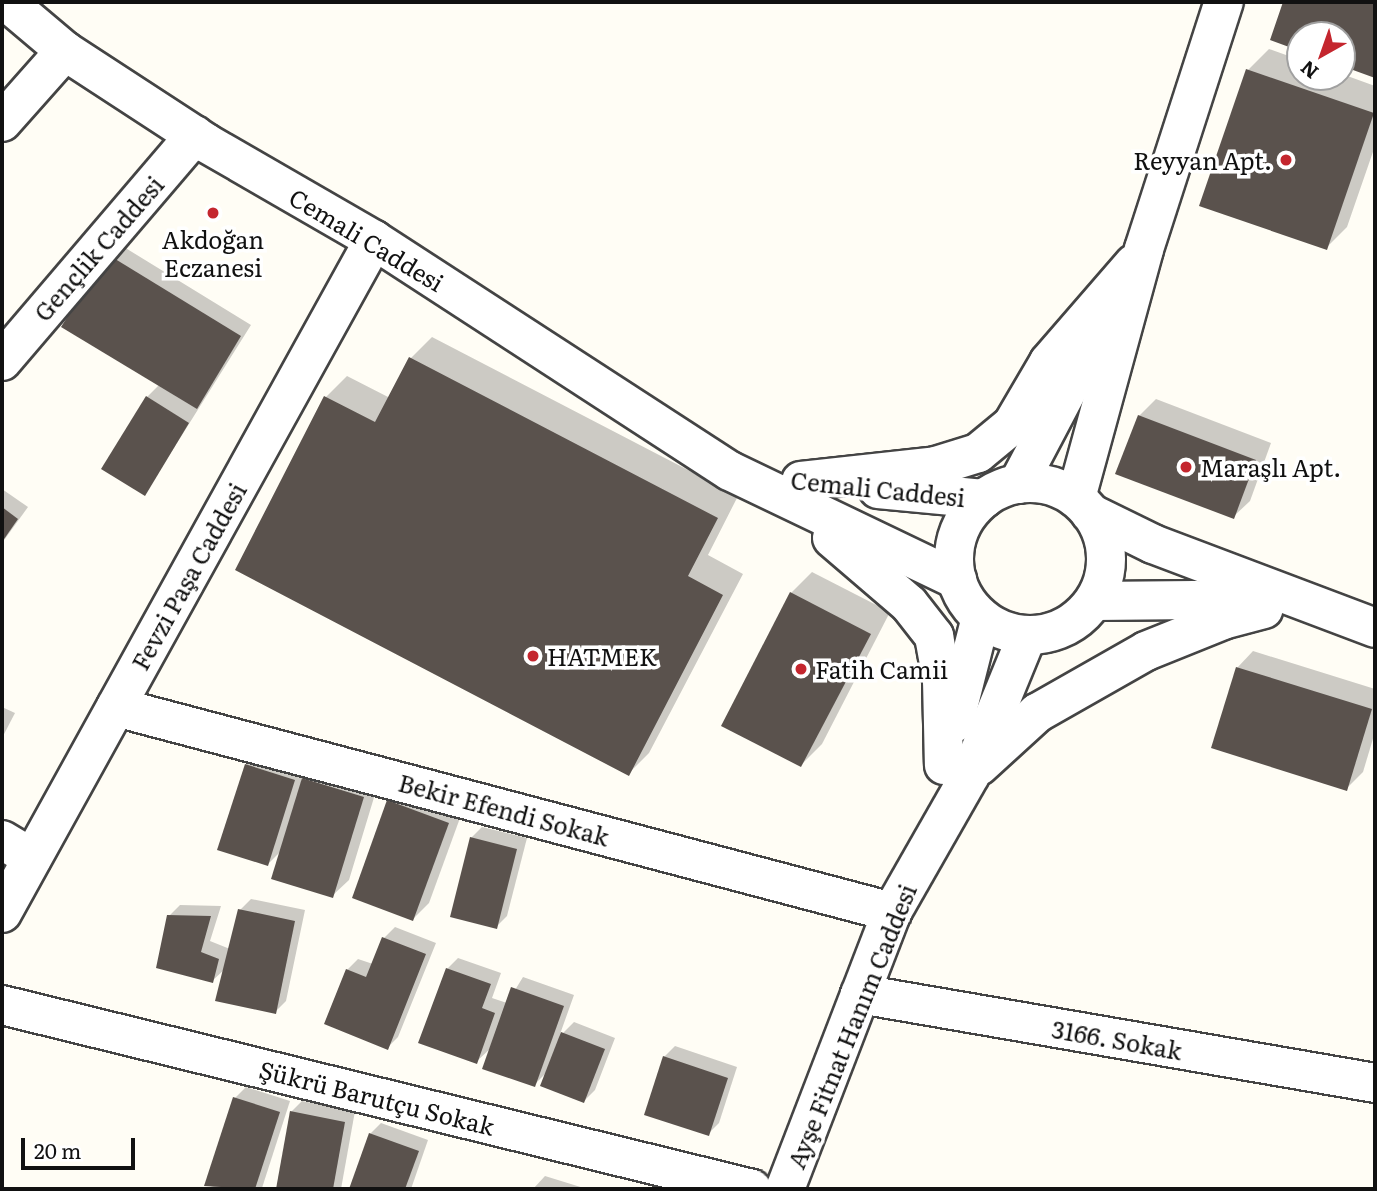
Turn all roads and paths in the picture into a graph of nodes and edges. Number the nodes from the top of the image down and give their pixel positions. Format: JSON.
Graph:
{"nodes":[{"id":1,"x":7,"y":2,"type":"edge"},
{"id":2,"x":1224,"y":2,"type":"edge"},
{"id":3,"x":65,"y":51,"type":"junction"},
{"id":4,"x":2,"y":122,"type":"edge"},
{"id":5,"x":195,"y":135,"type":"junction"},
{"id":6,"x":374,"y":240,"type":"junction"},
{"id":7,"x":1139,"y":256,"type":"junction"},
{"id":8,"x":2,"y":361,"type":"edge"},
{"id":9,"x":790,"y":489,"type":"junction"},
{"id":10,"x":1001,"y":491,"type":"junction"},
{"id":11,"x":1083,"y":505,"type":"junction"},
{"id":12,"x":957,"y":580,"type":"junction"},
{"id":13,"x":1094,"y":601,"type":"junction"},
{"id":14,"x":1264,"y":609,"type":"junction"},
{"id":15,"x":981,"y":617,"type":"junction"},
{"id":16,"x":1375,"y":628,"type":"edge"},
{"id":17,"x":1027,"y":636,"type":"junction"},
{"id":18,"x":116,"y":707,"type":"junction"},
{"id":19,"x":957,"y":770,"type":"junction"},
{"id":20,"x":17,"y":849,"type":"edge"},
{"id":21,"x":892,"y":912,"type":"junction"},
{"id":22,"x":2,"y":913,"type":"edge"},
{"id":23,"x":860,"y":994,"type":"junction"},
{"id":24,"x":2,"y":1005,"type":"edge"},
{"id":25,"x":1375,"y":1083,"type":"edge"},
{"id":26,"x":752,"y":1189,"type":"edge"},
{"id":27,"x":785,"y":1189,"type":"edge"}],
"edges":[{"from":1,"to":3,"type":"street","name":"Cemali Caddesi"},
{"from":2,"to":7,"type":"street"},
{"from":3,"to":4,"type":"street"},
{"from":3,"to":5,"type":"street","name":"Cemali Caddesi"},
{"from":5,"to":6,"type":"street","name":"Cemali Caddesi"},
{"from":5,"to":8,"type":"street","name":"Gençlik Caddesi"},
{"from":6,"to":9,"type":"street","name":"Cemali Caddesi"},
{"from":6,"to":18,"type":"street","name":"Fevzi Paşa Caddesi"},
{"from":7,"to":9,"type":"street"},
{"from":7,"to":10,"type":"street"},
{"from":7,"to":11,"type":"street"},
{"from":9,"to":10,"type":"street","name":"Cemali Caddesi"},
{"from":9,"to":12,"type":"street","name":"Cemali Caddesi"},
{"from":9,"to":19,"type":"street"},
{"from":10,"to":11,"type":"street"},
{"from":10,"to":12,"type":"street"},
{"from":11,"to":13,"type":"street"},
{"from":11,"to":16,"type":"street"},
{"from":12,"to":15,"type":"street"},
{"from":13,"to":14,"type":"street"},
{"from":13,"to":17,"type":"street"},
{"from":14,"to":16,"type":"street"},
{"from":14,"to":19,"type":"street"},
{"from":15,"to":17,"type":"street"},
{"from":15,"to":19,"type":"street","name":"Ayşe Fitnat Hanım Caddesi"},
{"from":17,"to":19,"type":"street","name":"Ayşe Fitnat Hanım Caddesi"},
{"from":18,"to":20,"type":"street","name":"Fevzi Paşa Caddesi"},
{"from":18,"to":21,"type":"street","name":"Bekir Efendi Sokak"},
{"from":19,"to":21,"type":"street","name":"Ayşe Fitnat Hanım Caddesi"},
{"from":20,"to":22,"type":"street","name":"Fevzi Paşa Caddesi"},
{"from":21,"to":23,"type":"street","name":"Ayşe Fitnat Hanım Caddesi"},
{"from":23,"to":25,"type":"street","name":"3166. Sokak"},
{"from":23,"to":27,"type":"street","name":"Ayşe Fitnat Hanım Caddesi"},
{"from":24,"to":26,"type":"street","name":"Şükrü Barutçu Sokak"}]}
